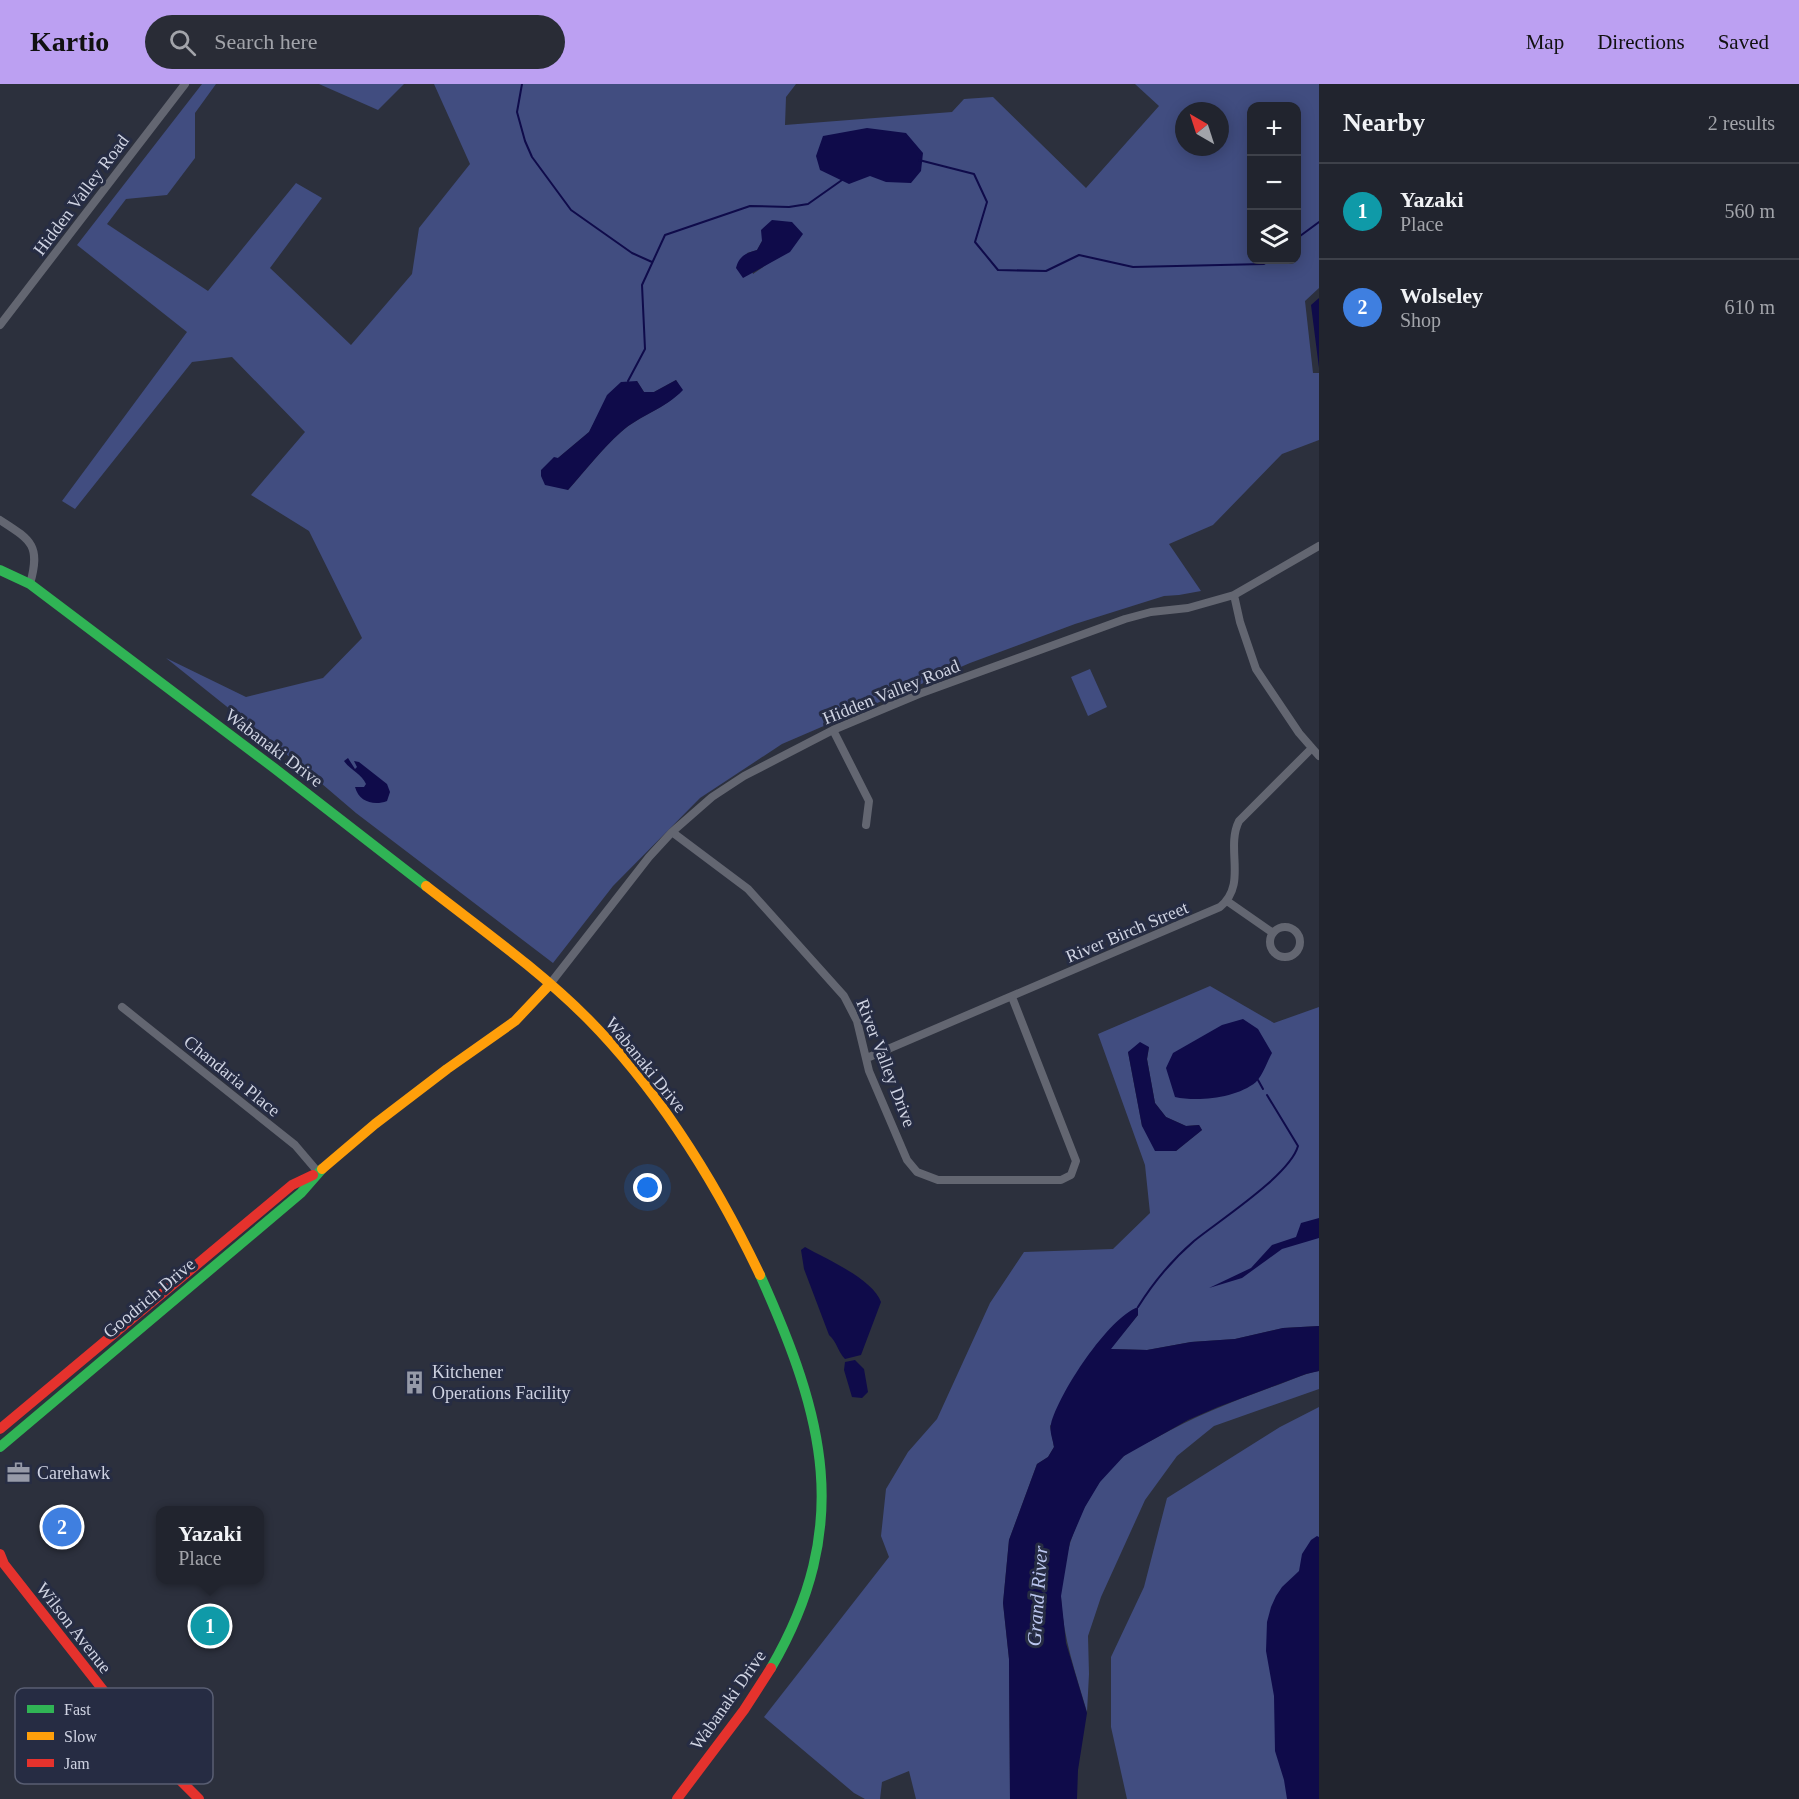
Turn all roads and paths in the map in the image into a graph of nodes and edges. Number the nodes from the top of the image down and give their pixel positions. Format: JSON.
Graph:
{"nodes":[{"id":1,"x":185,"y":84,"type":"edge"},
{"id":2,"x":0,"y":325,"type":"edge"},
{"id":3,"x":0,"y":520,"type":"edge"},
{"id":4,"x":1319,"y":546,"type":"edge"},
{"id":5,"x":0,"y":570,"type":"edge"},
{"id":6,"x":30,"y":584,"type":"junction"},
{"id":7,"x":1234,"y":595,"type":"junction"},
{"id":8,"x":833,"y":730,"type":"junction"},
{"id":9,"x":1311,"y":749,"type":"junction"},
{"id":10,"x":1319,"y":756,"type":"edge"},
{"id":11,"x":866,"y":825,"type":"dead end"},
{"id":12,"x":672,"y":832,"type":"junction"},
{"id":13,"x":1227,"y":901,"type":"junction"},
{"id":14,"x":1273,"y":933,"type":"junction"},
{"id":15,"x":550,"y":984,"type":"junction"},
{"id":16,"x":1012,"y":997,"type":"junction"},
{"id":17,"x":122,"y":1007,"type":"dead end"},
{"id":18,"x":867,"y":1058,"type":"junction"},
{"id":19,"x":318,"y":1172,"type":"junction"},
{"id":20,"x":0,"y":1429,"type":"edge"},
{"id":21,"x":0,"y":1447,"type":"edge"},
{"id":22,"x":1,"y":1560,"type":"edge"},
{"id":23,"x":102,"y":1688,"type":"edge"},
{"id":24,"x":184,"y":1784,"type":"edge"},
{"id":25,"x":199,"y":1799,"type":"edge"},
{"id":26,"x":677,"y":1799,"type":"edge"}],
"edges":[{"from":1,"to":2,"type":"street","name":"Hidden Valley Road"},
{"from":3,"to":6,"type":"street"},
{"from":4,"to":7,"type":"street","name":"Hidden Valley Road"},
{"from":5,"to":6,"type":"street","name":"Wabanaki Drive"},
{"from":6,"to":15,"type":"street","name":"Wabanaki Drive"},
{"from":7,"to":8,"type":"street","name":"Hidden Valley Road"},
{"from":7,"to":9,"type":"street"},
{"from":8,"to":11,"type":"street"},
{"from":8,"to":12,"type":"street","name":"Hidden Valley Road"},
{"from":9,"to":10,"type":"street"},
{"from":9,"to":13,"type":"street"},
{"from":12,"to":15,"type":"street","name":"Hidden Valley Road"},
{"from":12,"to":18,"type":"street","name":"River Valley Drive"},
{"from":13,"to":14,"type":"street"},
{"from":13,"to":16,"type":"street","name":"River Birch Street"},
{"from":14,"to":14,"type":"street"},
{"from":15,"to":19,"type":"street","name":"Goodrich Drive"},
{"from":15,"to":26,"type":"street","name":"Wabanaki Drive"},
{"from":16,"to":18,"type":"street","name":"River Birch Street"},
{"from":16,"to":18,"type":"street","name":"River Valley Drive"},
{"from":17,"to":19,"type":"street","name":"Chandaria Place"},
{"from":19,"to":20,"type":"street","name":"Goodrich Drive"},
{"from":19,"to":21,"type":"street","name":"Goodrich Drive"},
{"from":22,"to":23,"type":"street","name":"Wilson Avenue"},
{"from":24,"to":25,"type":"street","name":"Wilson Avenue"}]}
